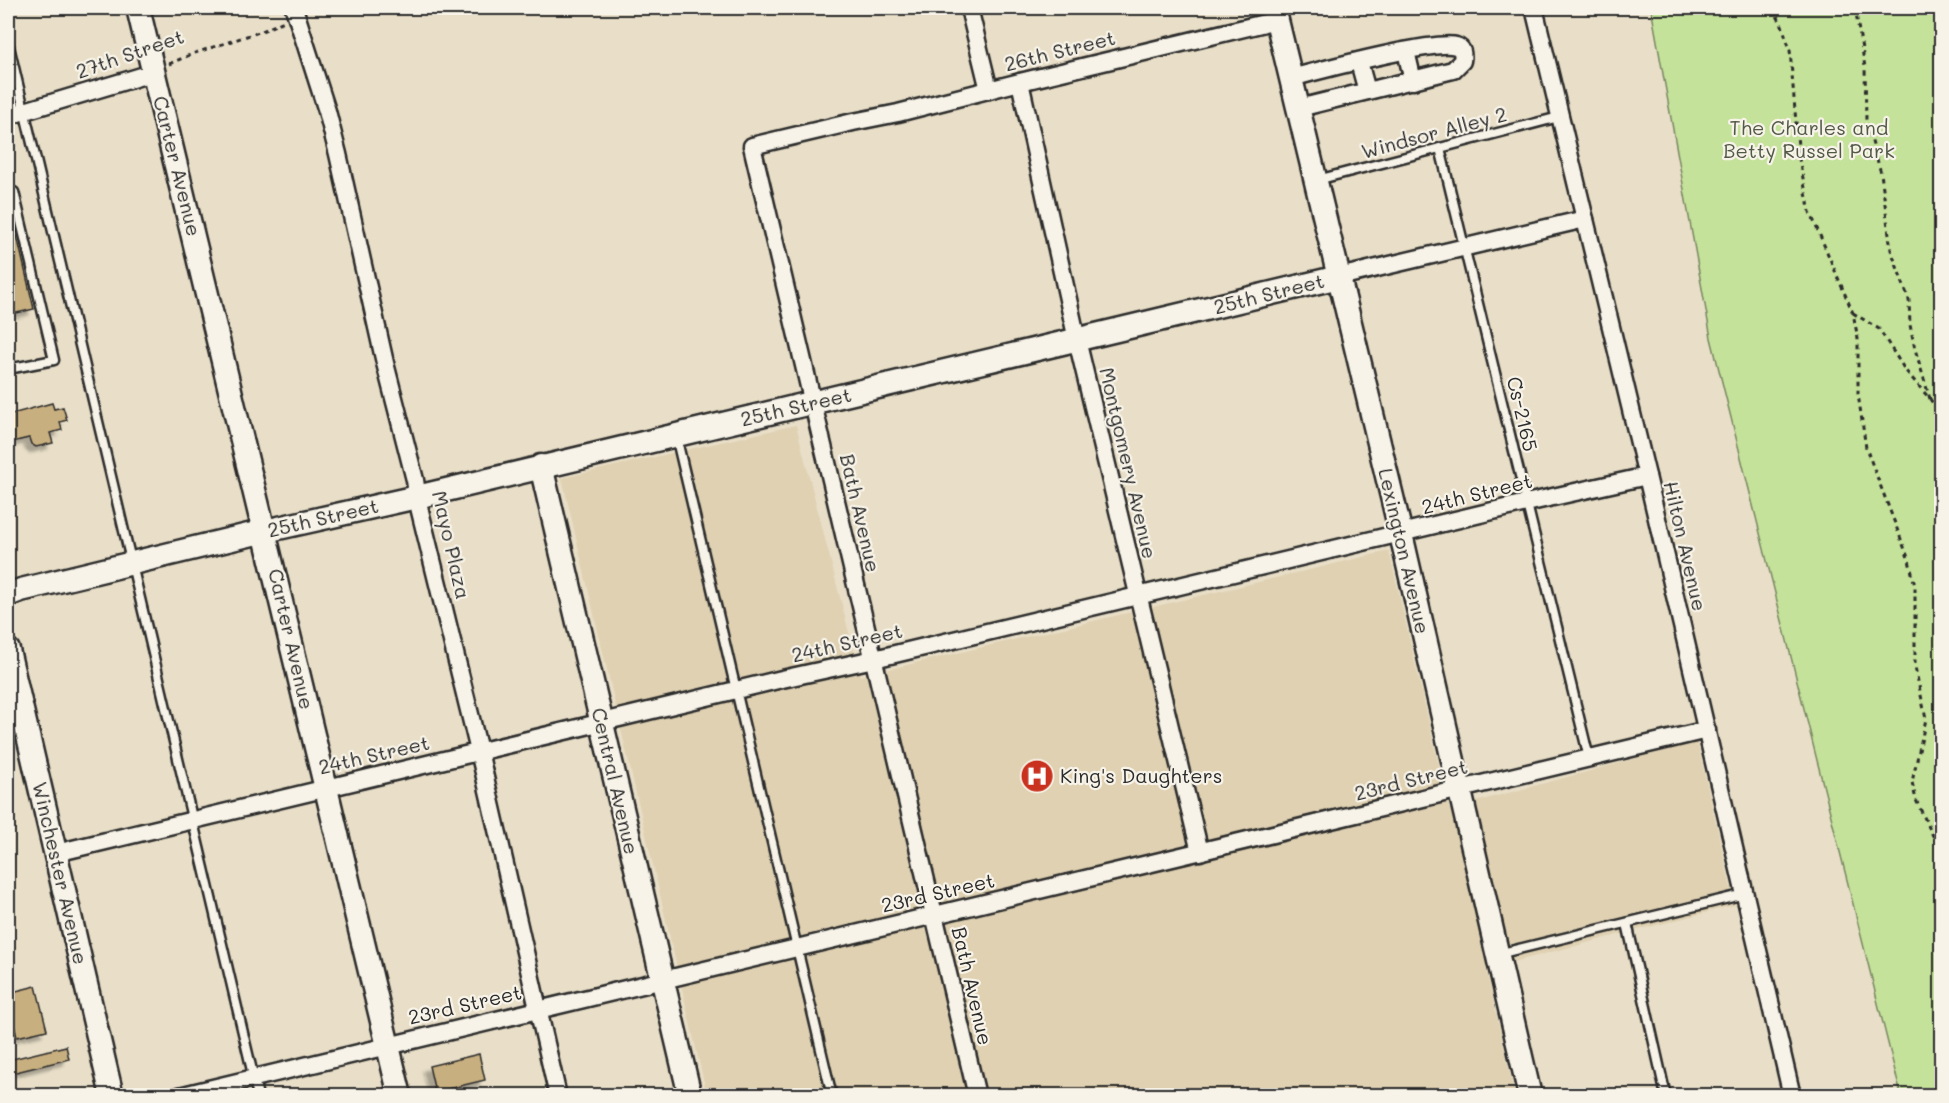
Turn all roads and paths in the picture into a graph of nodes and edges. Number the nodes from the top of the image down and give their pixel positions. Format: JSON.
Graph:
{"nodes":[{"id":1,"x":138,"y":8,"type":"edge"},
{"id":2,"x":969,"y":8,"type":"edge"},
{"id":3,"x":1534,"y":8,"type":"edge"},
{"id":4,"x":1773,"y":8,"type":"edge"},
{"id":5,"x":1855,"y":8,"type":"edge"},
{"id":6,"x":294,"y":9,"type":"edge"},
{"id":7,"x":1276,"y":11,"type":"edge"},
{"id":8,"x":8,"y":42,"type":"edge"},
{"id":9,"x":1406,"y":51,"type":"junction"},
{"id":10,"x":1359,"y":62,"type":"junction"},
{"id":11,"x":155,"y":72,"type":"junction"},
{"id":12,"x":1291,"y":78,"type":"junction"},
{"id":13,"x":1020,"y":81,"type":"junction"},
{"id":14,"x":1413,"y":81,"type":"junction"},
{"id":15,"x":989,"y":90,"type":"junction"},
{"id":16,"x":1367,"y":91,"type":"junction"},
{"id":17,"x":958,"y":98,"type":"joint"},
{"id":18,"x":1299,"y":108,"type":"junction"},
{"id":19,"x":16,"y":114,"type":"edge"},
{"id":20,"x":1559,"y":117,"type":"junction"},
{"id":21,"x":1440,"y":148,"type":"junction"},
{"id":22,"x":1317,"y":180,"type":"junction"},
{"id":23,"x":8,"y":194,"type":"edge"},
{"id":24,"x":1585,"y":219,"type":"junction"},
{"id":25,"x":1466,"y":247,"type":"junction"},
{"id":26,"x":1339,"y":277,"type":"junction"},
{"id":27,"x":1853,"y":313,"type":"junction"},
{"id":28,"x":1077,"y":340,"type":"junction"},
{"id":29,"x":8,"y":369,"type":"edge"},
{"id":30,"x":1930,"y":399,"type":"junction"},
{"id":31,"x":813,"y":403,"type":"junction"},
{"id":32,"x":1941,"y":417,"type":"edge"},
{"id":33,"x":675,"y":434,"type":"junction"},
{"id":34,"x":541,"y":466,"type":"junction"},
{"id":35,"x":1647,"y":476,"type":"junction"},
{"id":36,"x":417,"y":496,"type":"junction"},
{"id":37,"x":1526,"y":503,"type":"junction"},
{"id":38,"x":265,"y":531,"type":"junction"},
{"id":39,"x":1401,"y":534,"type":"junction"},
{"id":40,"x":131,"y":563,"type":"junction"},
{"id":41,"x":8,"y":595,"type":"edge"},
{"id":42,"x":1138,"y":596,"type":"junction"},
{"id":43,"x":8,"y":650,"type":"edge"},
{"id":44,"x":874,"y":659,"type":"junction"},
{"id":45,"x":736,"y":690,"type":"junction"},
{"id":46,"x":601,"y":724,"type":"junction"},
{"id":47,"x":1707,"y":730,"type":"junction"},
{"id":48,"x":479,"y":751,"type":"junction"},
{"id":49,"x":1589,"y":758,"type":"junction"},
{"id":50,"x":326,"y":788,"type":"junction"},
{"id":51,"x":1460,"y":790,"type":"junction"},
{"id":52,"x":193,"y":820,"type":"junction"},
{"id":53,"x":1200,"y":852,"type":"junction"},
{"id":54,"x":56,"y":853,"type":"junction"},
{"id":55,"x":1941,"y":855,"type":"edge"},
{"id":56,"x":1745,"y":894,"type":"junction"},
{"id":57,"x":934,"y":916,"type":"junction"},
{"id":58,"x":1627,"y":923,"type":"junction"},
{"id":59,"x":797,"y":948,"type":"junction"},
{"id":60,"x":1498,"y":954,"type":"junction"},
{"id":61,"x":662,"y":980,"type":"junction"},
{"id":62,"x":537,"y":1010,"type":"junction"},
{"id":63,"x":388,"y":1046,"type":"junction"},
{"id":64,"x":253,"y":1078,"type":"junction"},
{"id":65,"x":112,"y":1095,"type":"edge"},
{"id":66,"x":178,"y":1095,"type":"edge"},
{"id":67,"x":258,"y":1095,"type":"edge"},
{"id":68,"x":400,"y":1095,"type":"edge"},
{"id":69,"x":558,"y":1095,"type":"edge"},
{"id":70,"x":690,"y":1095,"type":"edge"},
{"id":71,"x":832,"y":1095,"type":"edge"},
{"id":72,"x":976,"y":1095,"type":"edge"},
{"id":73,"x":1530,"y":1095,"type":"edge"},
{"id":74,"x":1666,"y":1095,"type":"edge"},
{"id":75,"x":1792,"y":1095,"type":"edge"}],
"edges":[{"from":1,"to":11,"type":"street","name":"Carter Avenue"},
{"from":2,"to":15,"type":"street"},
{"from":3,"to":20,"type":"street","name":"Hilton Avenue"},
{"from":4,"to":27,"type":"path"},
{"from":5,"to":30,"type":"path"},
{"from":6,"to":11,"type":"path","name":"27th Street"},
{"from":6,"to":36,"type":"street","name":"Mayo Plaza"},
{"from":7,"to":12,"type":"street","name":"Lexington Avenue"},
{"from":7,"to":13,"type":"street","name":"26th Street"},
{"from":8,"to":19,"type":"lane"},
{"from":9,"to":10,"type":"street"},
{"from":9,"to":14,"type":"street"},
{"from":9,"to":14,"type":"street"},
{"from":10,"to":12,"type":"street"},
{"from":10,"to":16,"type":"street"},
{"from":11,"to":19,"type":"street","name":"27th Street"},
{"from":11,"to":38,"type":"street","name":"Carter Avenue"},
{"from":12,"to":18,"type":"street","name":"Lexington Avenue"},
{"from":13,"to":15,"type":"street","name":"26th Street"},
{"from":13,"to":28,"type":"street","name":"Montgomery Avenue"},
{"from":14,"to":16,"type":"street"},
{"from":15,"to":17,"type":"street","name":"26th Street"},
{"from":16,"to":18,"type":"street"},
{"from":17,"to":31,"type":"street","name":"Bath Avenue"},
{"from":18,"to":22,"type":"street","name":"Lexington Avenue"},
{"from":19,"to":40,"type":"lane"},
{"from":20,"to":21,"type":"lane","name":"Windsor Alley 2"},
{"from":20,"to":24,"type":"street","name":"Hilton Avenue"},
{"from":21,"to":22,"type":"lane","name":"Windsor Alley 2"},
{"from":21,"to":25,"type":"lane","name":"Cs-2165"},
{"from":22,"to":26,"type":"street","name":"Lexington Avenue"},
{"from":23,"to":29,"type":"lane"},
{"from":24,"to":25,"type":"street","name":"25th Street"},
{"from":24,"to":35,"type":"street","name":"Hilton Avenue"},
{"from":25,"to":26,"type":"street","name":"25th Street"},
{"from":25,"to":37,"type":"lane","name":"Cs-2165"},
{"from":26,"to":28,"type":"street","name":"25th Street"},
{"from":26,"to":39,"type":"street","name":"Lexington Avenue"},
{"from":27,"to":30,"type":"path"},
{"from":27,"to":55,"type":"path"},
{"from":28,"to":31,"type":"street","name":"25th Street"},
{"from":28,"to":42,"type":"street","name":"Montgomery Avenue"},
{"from":30,"to":32,"type":"path"},
{"from":31,"to":33,"type":"street","name":"25th Street"},
{"from":31,"to":44,"type":"street","name":"Bath Avenue"},
{"from":33,"to":34,"type":"street","name":"25th Street"},
{"from":33,"to":45,"type":"lane"},
{"from":34,"to":36,"type":"street","name":"25th Street"},
{"from":34,"to":46,"type":"street","name":"Central Avenue"},
{"from":35,"to":37,"type":"street","name":"24th Street"},
{"from":35,"to":47,"type":"street","name":"Hilton Avenue"},
{"from":36,"to":38,"type":"street","name":"25th Street"},
{"from":36,"to":48,"type":"street","name":"Mayo Plaza"},
{"from":37,"to":39,"type":"street","name":"24th Street"},
{"from":37,"to":49,"type":"lane","name":"Cs-2165"},
{"from":38,"to":40,"type":"street","name":"25th Street"},
{"from":38,"to":50,"type":"street","name":"Carter Avenue"},
{"from":39,"to":42,"type":"street","name":"24th Street"},
{"from":39,"to":51,"type":"street","name":"Lexington Avenue"},
{"from":40,"to":41,"type":"street","name":"25th Street"},
{"from":40,"to":52,"type":"lane"},
{"from":42,"to":44,"type":"street","name":"24th Street"},
{"from":42,"to":53,"type":"street","name":"Montgomery Avenue"},
{"from":43,"to":54,"type":"street","name":"Winchester Avenue"},
{"from":44,"to":45,"type":"street","name":"24th Street"},
{"from":44,"to":57,"type":"street","name":"Bath Avenue"},
{"from":45,"to":46,"type":"street","name":"24th Street"},
{"from":45,"to":59,"type":"lane"},
{"from":46,"to":48,"type":"street","name":"24th Street"},
{"from":46,"to":61,"type":"street","name":"Central Avenue"},
{"from":47,"to":49,"type":"street","name":"23rd Street"},
{"from":47,"to":56,"type":"street","name":"Hilton Avenue"},
{"from":48,"to":50,"type":"street","name":"24th Street"},
{"from":48,"to":62,"type":"street","name":"Mayo Plaza"},
{"from":49,"to":51,"type":"street","name":"23rd Street"},
{"from":50,"to":52,"type":"street","name":"24th Street"},
{"from":50,"to":63,"type":"street","name":"Carter Avenue"},
{"from":51,"to":53,"type":"street","name":"23rd Street"},
{"from":51,"to":60,"type":"street","name":"Lexington Avenue"},
{"from":52,"to":54,"type":"street","name":"24th Street"},
{"from":52,"to":64,"type":"lane"},
{"from":53,"to":57,"type":"street","name":"23rd Street"},
{"from":54,"to":65,"type":"street","name":"Winchester Avenue"},
{"from":56,"to":58,"type":"lane"},
{"from":56,"to":75,"type":"street","name":"Hilton Avenue"},
{"from":57,"to":59,"type":"street","name":"23rd Street"},
{"from":57,"to":72,"type":"street","name":"Bath Avenue"},
{"from":58,"to":60,"type":"lane"},
{"from":58,"to":74,"type":"lane"},
{"from":59,"to":61,"type":"street","name":"23rd Street"},
{"from":59,"to":71,"type":"lane"},
{"from":60,"to":73,"type":"street","name":"Lexington Avenue"},
{"from":61,"to":62,"type":"street","name":"23rd Street"},
{"from":61,"to":70,"type":"street","name":"Central Avenue"},
{"from":62,"to":63,"type":"street","name":"23rd Street"},
{"from":62,"to":69,"type":"street","name":"Mayo Plaza"},
{"from":63,"to":64,"type":"street","name":"23rd Street"},
{"from":63,"to":68,"type":"street","name":"Carter Avenue"},
{"from":64,"to":66,"type":"street","name":"23rd Street"},
{"from":64,"to":67,"type":"lane"}]}
